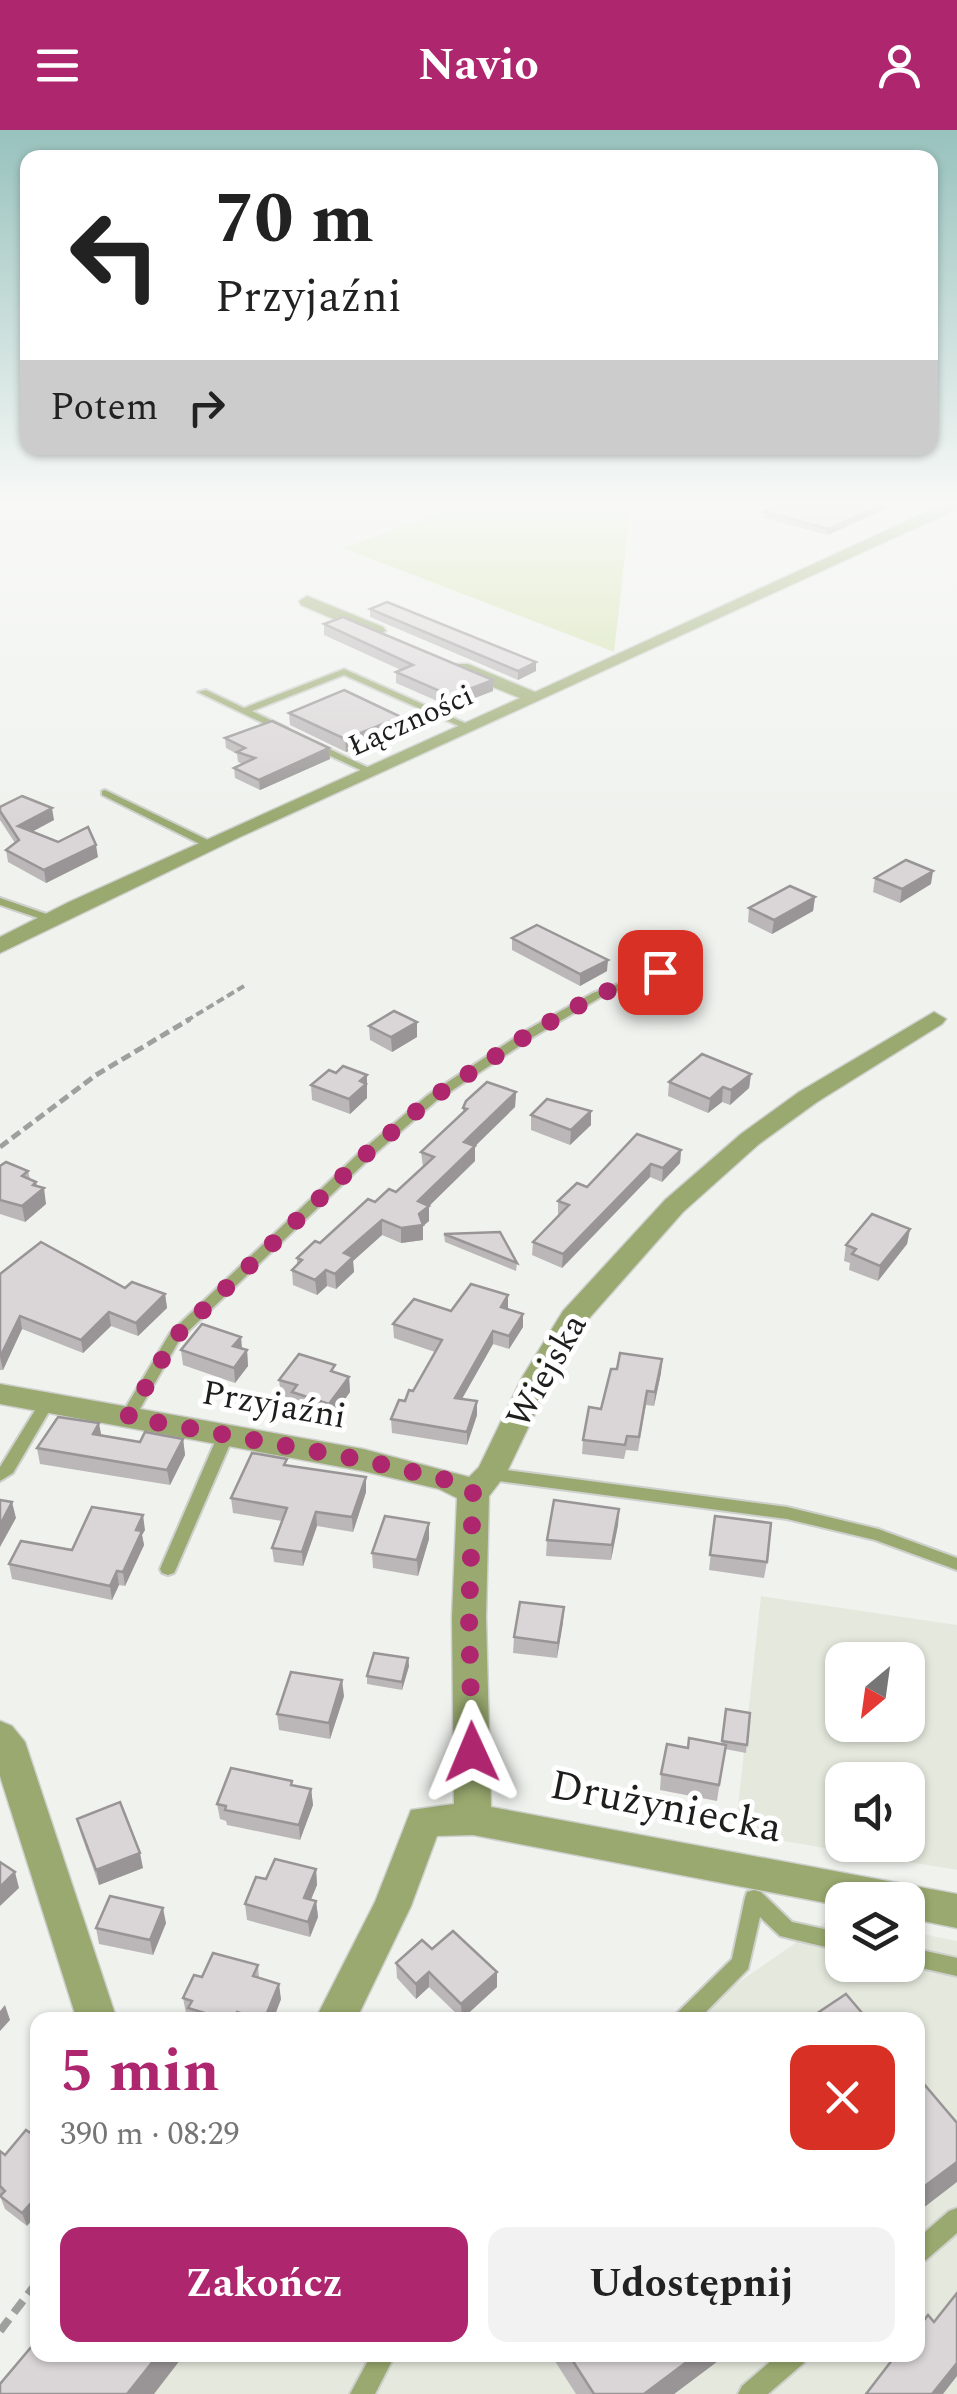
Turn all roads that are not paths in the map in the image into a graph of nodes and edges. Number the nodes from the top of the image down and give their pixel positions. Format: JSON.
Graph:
{"nodes":[{"id":1,"x":325,"y":610,"type":"edge"},
{"id":2,"x":723,"y":610,"type":"edge"},
{"id":3,"x":394,"y":639,"type":"edge"},
{"id":4,"x":447,"y":661,"type":"edge"},
{"id":5,"x":203,"y":692,"type":"dead end"},
{"id":6,"x":534,"y":698,"type":"junction"},
{"id":7,"x":244,"y":712,"type":"junction"},
{"id":8,"x":472,"y":728,"type":"junction"},
{"id":9,"x":370,"y":771,"type":"junction"},
{"id":10,"x":104,"y":793,"type":"dead end"},
{"id":11,"x":210,"y":845,"type":"junction"},
{"id":12,"x":0,"y":901,"type":"edge"},
{"id":13,"x":51,"y":919,"type":"junction"},
{"id":14,"x":0,"y":946,"type":"edge"},
{"id":15,"x":660,"y":972,"type":"dead end"},
{"id":16,"x":934,"y":1020,"type":"dead end"},
{"id":17,"x":0,"y":1394,"type":"edge"},
{"id":18,"x":47,"y":1403,"type":"junction"},
{"id":19,"x":128,"y":1417,"type":"junction"},
{"id":20,"x":226,"y":1435,"type":"junction"},
{"id":21,"x":0,"y":1475,"type":"edge"},
{"id":22,"x":482,"y":1483,"type":"junction"},
{"id":23,"x":957,"y":1564,"type":"edge"},
{"id":24,"x":168,"y":1569,"type":"dead end"},
{"id":25,"x":0,"y":1736,"type":"edge"},
{"id":26,"x":473,"y":1818,"type":"junction"},
{"id":27,"x":754,"y":1887,"type":"junction"},
{"id":28,"x":825,"y":1894,"type":"edge"},
{"id":29,"x":925,"y":1905,"type":"edge"},
{"id":30,"x":957,"y":1911,"type":"edge"},
{"id":31,"x":825,"y":1938,"type":"edge"},
{"id":32,"x":925,"y":1960,"type":"edge"},
{"id":33,"x":957,"y":1967,"type":"edge"},
{"id":34,"x":94,"y":2012,"type":"edge"},
{"id":35,"x":339,"y":2012,"type":"edge"},
{"id":36,"x":692,"y":2012,"type":"edge"},
{"id":37,"x":957,"y":2219,"type":"edge"},
{"id":38,"x":925,"y":2246,"type":"edge"},
{"id":39,"x":380,"y":2362,"type":"edge"},
{"id":40,"x":788,"y":2362,"type":"edge"},
{"id":41,"x":362,"y":2394,"type":"edge"},
{"id":42,"x":750,"y":2394,"type":"edge"}],
"edges":[{"from":1,"to":3,"type":"street"},
{"from":2,"to":6,"type":"street","name":"Łączności"},
{"from":4,"to":6,"type":"street"},
{"from":5,"to":7,"type":"lane"},
{"from":6,"to":8,"type":"street","name":"Łączności"},
{"from":7,"to":8,"type":"lane"},
{"from":7,"to":9,"type":"lane"},
{"from":8,"to":9,"type":"street","name":"Łączności"},
{"from":9,"to":11,"type":"street","name":"Łączności"},
{"from":10,"to":11,"type":"lane"},
{"from":11,"to":13,"type":"street","name":"Łączności"},
{"from":12,"to":13,"type":"lane"},
{"from":13,"to":14,"type":"street","name":"Łączności"},
{"from":15,"to":19,"type":"lane"},
{"from":16,"to":22,"type":"street","name":"Wiejska"},
{"from":17,"to":18,"type":"street","name":"Przyjaźni"},
{"from":18,"to":19,"type":"street","name":"Przyjaźni"},
{"from":18,"to":21,"type":"lane"},
{"from":19,"to":20,"type":"street","name":"Przyjaźni"},
{"from":20,"to":22,"type":"street","name":"Przyjaźni"},
{"from":20,"to":24,"type":"lane"},
{"from":22,"to":23,"type":"lane"},
{"from":22,"to":26,"type":"street","name":"Wiejska"},
{"from":25,"to":34,"type":"street"},
{"from":26,"to":27,"type":"street","name":"Drużyniecka"},
{"from":26,"to":35,"type":"street","name":"Drużyniecka"},
{"from":27,"to":28,"type":"street","name":"Drużyniecka"},
{"from":27,"to":31,"type":"lane"},
{"from":27,"to":36,"type":"lane"},
{"from":29,"to":30,"type":"street","name":"Drużyniecka"},
{"from":32,"to":33,"type":"lane"},
{"from":37,"to":38,"type":"lane"},
{"from":39,"to":41,"type":"lane"},
{"from":40,"to":42,"type":"lane"}]}
